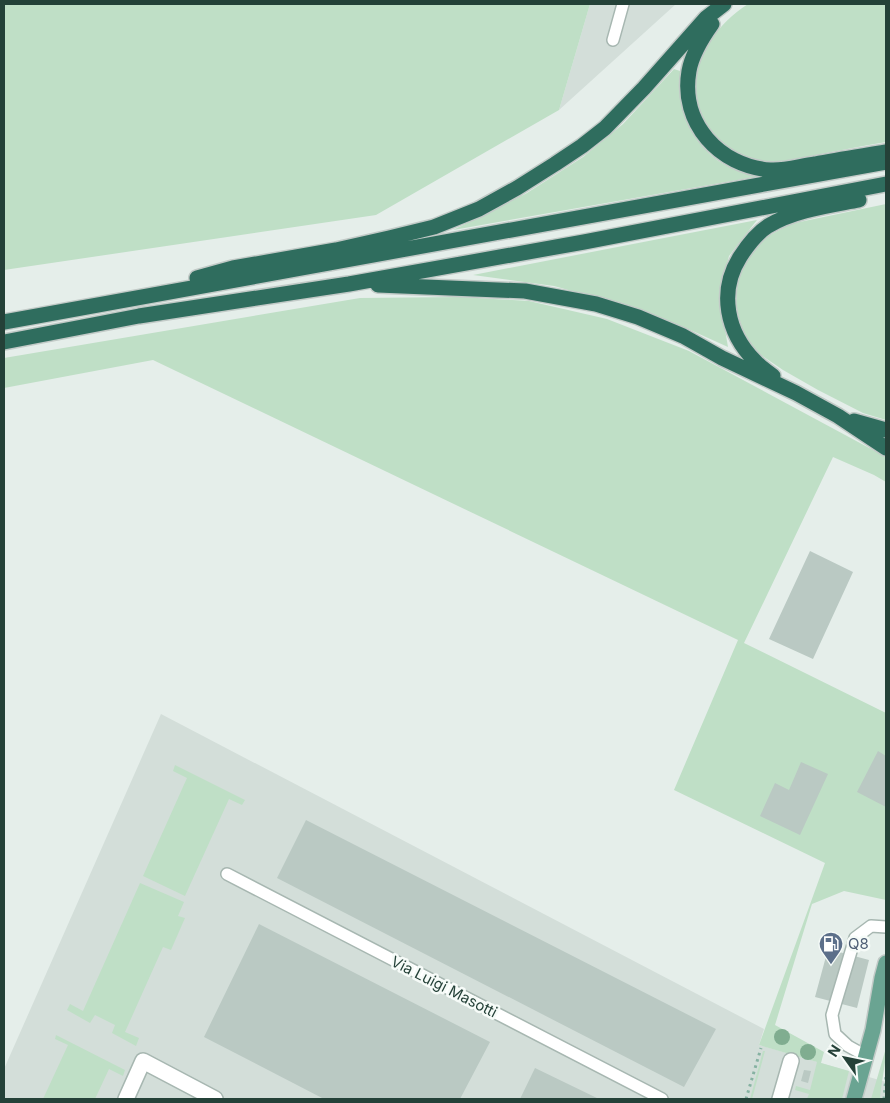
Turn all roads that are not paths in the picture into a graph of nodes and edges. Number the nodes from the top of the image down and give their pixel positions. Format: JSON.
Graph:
{"nodes":[{"id":1,"x":623,"y":4,"type":"edge"},
{"id":2,"x":725,"y":4,"type":"edge"},
{"id":3,"x":613,"y":40,"type":"dead end"},
{"id":4,"x":886,"y":152,"type":"edge"},
{"id":5,"x":886,"y":162,"type":"edge"},
{"id":6,"x":886,"y":184,"type":"edge"},
{"id":7,"x":886,"y":192,"type":"edge"},
{"id":8,"x":349,"y":284,"type":"junction"},
{"id":9,"x":118,"y":301,"type":"junction"},
{"id":10,"x":4,"y":322,"type":"edge"},
{"id":11,"x":4,"y":342,"type":"edge"},
{"id":12,"x":796,"y":393,"type":"junction"},
{"id":13,"x":838,"y":416,"type":"junction"},
{"id":14,"x":886,"y":430,"type":"edge"},
{"id":15,"x":886,"y":448,"type":"edge"},
{"id":16,"x":227,"y":874,"type":"dead end"},
{"id":17,"x":886,"y":928,"type":"edge"},
{"id":18,"x":886,"y":963,"type":"edge"},
{"id":19,"x":886,"y":1013,"type":"edge"},
{"id":20,"x":873,"y":1030,"type":"junction"},
{"id":21,"x":866,"y":1056,"type":"junction"},
{"id":22,"x":791,"y":1061,"type":"dead end"},
{"id":23,"x":126,"y":1099,"type":"edge"},
{"id":24,"x":215,"y":1099,"type":"edge"},
{"id":25,"x":662,"y":1099,"type":"edge"},
{"id":26,"x":780,"y":1099,"type":"edge"},
{"id":27,"x":854,"y":1099,"type":"edge"}],
"edges":[{"from":1,"to":3,"type":"lane"},
{"from":2,"to":4,"type":"highway"},
{"from":2,"to":9,"type":"highway"},
{"from":5,"to":9,"type":"highway"},
{"from":6,"to":8,"type":"highway"},
{"from":7,"to":12,"type":"highway"},
{"from":8,"to":11,"type":"highway"},
{"from":8,"to":12,"type":"highway"},
{"from":9,"to":10,"type":"highway"},
{"from":12,"to":13,"type":"highway"},
{"from":13,"to":14,"type":"highway"},
{"from":13,"to":15,"type":"highway"},
{"from":16,"to":25,"type":"lane","name":"Via Luigi Masotti"},
{"from":17,"to":21,"type":"lane"},
{"from":18,"to":20,"type":"main road"},
{"from":19,"to":20,"type":"main road"},
{"from":20,"to":21,"type":"main road"},
{"from":21,"to":27,"type":"main road"},
{"from":22,"to":26,"type":"street"},
{"from":23,"to":24,"type":"street"}]}
